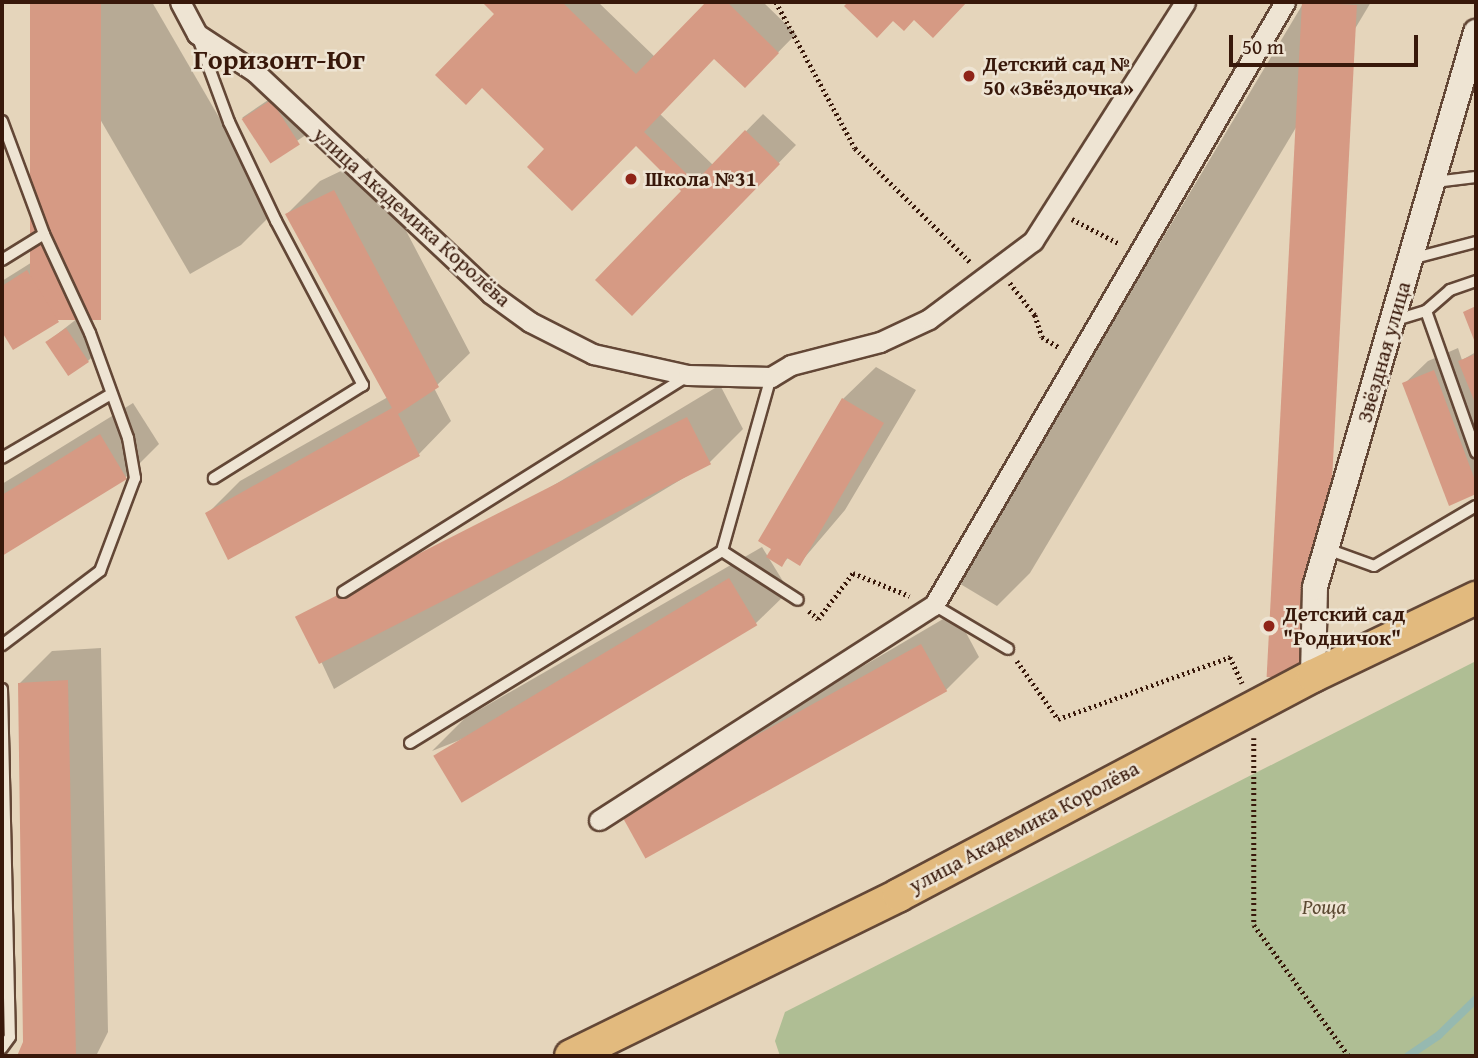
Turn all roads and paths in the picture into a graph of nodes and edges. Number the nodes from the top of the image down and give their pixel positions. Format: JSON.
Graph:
{"nodes":[{"id":1,"x":180,"y":2,"type":"edge"},
{"id":2,"x":776,"y":2,"type":"edge"},
{"id":3,"x":1185,"y":2,"type":"edge"},
{"id":4,"x":1285,"y":2,"type":"edge"},
{"id":5,"x":1476,"y":32,"type":"edge"},
{"id":6,"x":197,"y":34,"type":"junction"},
{"id":7,"x":1470,"y":74,"type":"edge"},
{"id":8,"x":2,"y":121,"type":"edge"},
{"id":9,"x":1476,"y":177,"type":"edge"},
{"id":10,"x":1433,"y":182,"type":"junction"},
{"id":11,"x":1053,"y":209,"type":"junction"},
{"id":12,"x":44,"y":234,"type":"junction"},
{"id":13,"x":1476,"y":242,"type":"edge"},
{"id":14,"x":1138,"y":254,"type":"junction"},
{"id":15,"x":2,"y":260,"type":"edge"},
{"id":16,"x":1410,"y":260,"type":"junction"},
{"id":17,"x":986,"y":277,"type":"junction"},
{"id":18,"x":1476,"y":281,"type":"edge"},
{"id":19,"x":1426,"y":311,"type":"junction"},
{"id":20,"x":1392,"y":322,"type":"junction"},
{"id":21,"x":1066,"y":351,"type":"dead end"},
{"id":22,"x":688,"y":375,"type":"junction"},
{"id":23,"x":771,"y":377,"type":"junction"},
{"id":24,"x":111,"y":394,"type":"junction"},
{"id":25,"x":1476,"y":452,"type":"edge"},
{"id":26,"x":2,"y":458,"type":"edge"},
{"id":27,"x":214,"y":478,"type":"dead end"},
{"id":28,"x":1476,"y":506,"type":"edge"},
{"id":29,"x":1326,"y":549,"type":"junction"},
{"id":30,"x":722,"y":551,"type":"junction"},
{"id":31,"x":343,"y":592,"type":"dead end"},
{"id":32,"x":1476,"y":598,"type":"edge"},
{"id":33,"x":798,"y":600,"type":"joint"},
{"id":34,"x":934,"y":605,"type":"junction"},
{"id":35,"x":2,"y":645,"type":"edge"},
{"id":36,"x":1008,"y":649,"type":"joint"},
{"id":37,"x":1313,"y":676,"type":"junction"},
{"id":38,"x":2,"y":689,"type":"edge"},
{"id":39,"x":1254,"y":706,"type":"junction"},
{"id":40,"x":411,"y":744,"type":"dead end"},
{"id":41,"x":599,"y":820,"type":"dead end"},
{"id":42,"x":2,"y":1048,"type":"edge"},
{"id":43,"x":571,"y":1056,"type":"edge"},
{"id":44,"x":1349,"y":1056,"type":"edge"}],
"edges":[{"from":1,"to":6,"type":"street","name":"улица Академика Королёва"},
{"from":2,"to":17,"type":"path"},
{"from":3,"to":11,"type":"street","name":"улица Академика Королёва"},
{"from":4,"to":14,"type":"street"},
{"from":5,"to":7,"type":"street","name":"Звёздная улица"},
{"from":6,"to":22,"type":"street","name":"улица Академика Королёва"},
{"from":6,"to":27,"type":"lane"},
{"from":7,"to":10,"type":"street","name":"Звёздная улица"},
{"from":8,"to":12,"type":"lane"},
{"from":9,"to":10,"type":"lane"},
{"from":10,"to":16,"type":"street","name":"Звёздная улица"},
{"from":11,"to":14,"type":"path"},
{"from":11,"to":17,"type":"street","name":"улица Академика Королёва"},
{"from":12,"to":15,"type":"lane"},
{"from":12,"to":24,"type":"lane"},
{"from":13,"to":16,"type":"lane"},
{"from":14,"to":34,"type":"street"},
{"from":16,"to":20,"type":"street","name":"Звёздная улица"},
{"from":17,"to":21,"type":"path"},
{"from":17,"to":23,"type":"street","name":"улица Академика Королёва"},
{"from":18,"to":19,"type":"lane"},
{"from":19,"to":20,"type":"lane"},
{"from":19,"to":25,"type":"lane"},
{"from":20,"to":29,"type":"street","name":"Звёздная улица"},
{"from":22,"to":23,"type":"street","name":"улица Академика Королёва"},
{"from":22,"to":31,"type":"lane"},
{"from":23,"to":30,"type":"lane"},
{"from":24,"to":26,"type":"lane"},
{"from":24,"to":35,"type":"lane"},
{"from":28,"to":29,"type":"lane"},
{"from":29,"to":37,"type":"street","name":"Звёздная улица"},
{"from":30,"to":33,"type":"lane"},
{"from":30,"to":40,"type":"lane"},
{"from":32,"to":37,"type":"main road","name":"улица Академика Королёва"},
{"from":33,"to":34,"type":"path"},
{"from":34,"to":36,"type":"lane"},
{"from":34,"to":41,"type":"street"},
{"from":36,"to":39,"type":"path"},
{"from":37,"to":39,"type":"main road","name":"улица Академика Королёва"},
{"from":38,"to":42,"type":"lane"},
{"from":39,"to":43,"type":"main road","name":"улица Академика Королёва"},
{"from":39,"to":44,"type":"path"}]}
